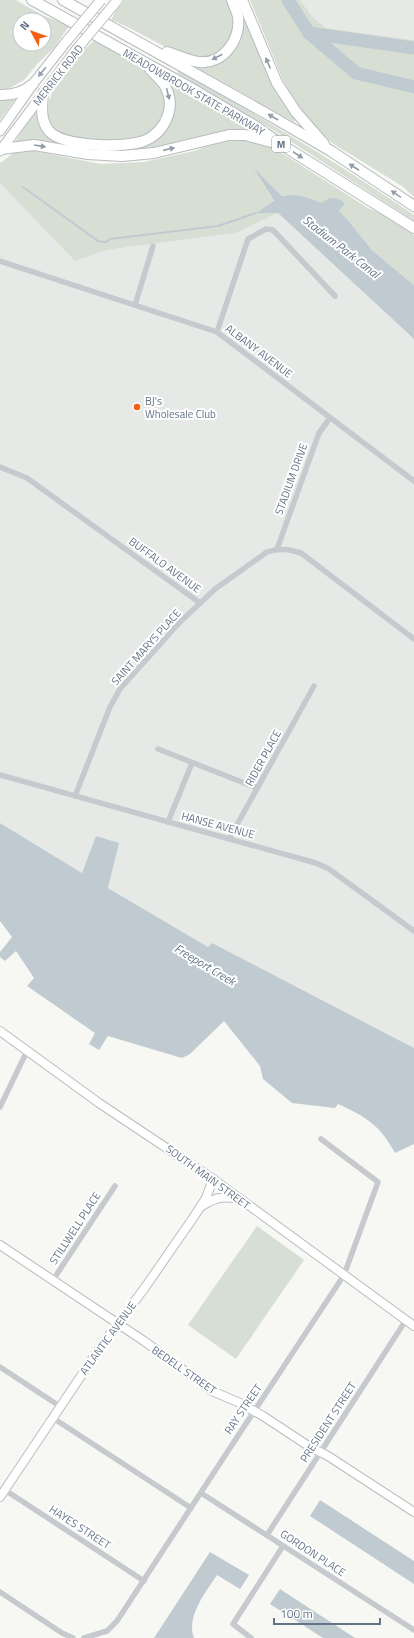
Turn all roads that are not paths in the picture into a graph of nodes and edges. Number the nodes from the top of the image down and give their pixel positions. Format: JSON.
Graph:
{"nodes":[{"id":1,"x":26,"y":0,"type":"edge"},
{"id":2,"x":32,"y":0,"type":"edge"},
{"id":3,"x":63,"y":0,"type":"edge"},
{"id":4,"x":101,"y":0,"type":"edge"},
{"id":5,"x":232,"y":0,"type":"edge"},
{"id":6,"x":242,"y":0,"type":"edge"},
{"id":7,"x":117,"y":1,"type":"edge"},
{"id":8,"x":43,"y":6,"type":"junction"},
{"id":9,"x":147,"y":46,"type":"junction"},
{"id":10,"x":145,"y":63,"type":"junction"},
{"id":11,"x":33,"y":84,"type":"junction"},
{"id":12,"x":43,"y":93,"type":"junction"},
{"id":13,"x":0,"y":95,"type":"edge"},
{"id":14,"x":0,"y":131,"type":"edge"},
{"id":15,"x":282,"y":145,"type":"junction"},
{"id":16,"x":1,"y":150,"type":"edge"},
{"id":17,"x":330,"y":151,"type":"junction"},
{"id":18,"x":414,"y":206,"type":"edge"},
{"id":19,"x":414,"y":228,"type":"edge"},
{"id":20,"x":153,"y":246,"type":"dead end"},
{"id":21,"x":0,"y":261,"type":"edge"},
{"id":22,"x":335,"y":296,"type":"dead end"},
{"id":23,"x":135,"y":305,"type":"junction"},
{"id":24,"x":217,"y":332,"type":"junction"},
{"id":25,"x":330,"y":418,"type":"junction"},
{"id":26,"x":0,"y":467,"type":"edge"},
{"id":27,"x":414,"y":481,"type":"edge"},
{"id":28,"x":277,"y":549,"type":"junction"},
{"id":29,"x":200,"y":603,"type":"junction"},
{"id":30,"x":414,"y":639,"type":"edge"},
{"id":31,"x":314,"y":686,"type":"dead end"},
{"id":32,"x":158,"y":749,"type":"dead end"},
{"id":33,"x":192,"y":763,"type":"junction"},
{"id":34,"x":0,"y":775,"type":"edge"},
{"id":35,"x":257,"y":788,"type":"junction"},
{"id":36,"x":75,"y":796,"type":"junction"},
{"id":37,"x":168,"y":822,"type":"junction"},
{"id":38,"x":229,"y":838,"type":"junction"},
{"id":39,"x":414,"y":931,"type":"edge"},
{"id":40,"x":0,"y":1031,"type":"edge"},
{"id":41,"x":27,"y":1051,"type":"junction"},
{"id":42,"x":0,"y":1107,"type":"edge"},
{"id":43,"x":320,"y":1139,"type":"dead end"},
{"id":44,"x":213,"y":1179,"type":"junction"},
{"id":45,"x":115,"y":1186,"type":"dead end"},
{"id":46,"x":240,"y":1199,"type":"junction"},
{"id":47,"x":201,"y":1206,"type":"junction"},
{"id":48,"x":0,"y":1245,"type":"edge"},
{"id":49,"x":344,"y":1275,"type":"junction"},
{"id":50,"x":53,"y":1280,"type":"junction"},
{"id":51,"x":406,"y":1320,"type":"junction"},
{"id":52,"x":118,"y":1323,"type":"junction"},
{"id":53,"x":414,"y":1326,"type":"edge"},
{"id":54,"x":0,"y":1366,"type":"edge"},
{"id":55,"x":60,"y":1406,"type":"junction"},
{"id":56,"x":254,"y":1411,"type":"junction"},
{"id":57,"x":53,"y":1418,"type":"junction"},
{"id":58,"x":320,"y":1452,"type":"junction"},
{"id":59,"x":201,"y":1492,"type":"junction"},
{"id":60,"x":2,"y":1493,"type":"edge"},
{"id":61,"x":191,"y":1508,"type":"junction"},
{"id":62,"x":414,"y":1512,"type":"edge"},
{"id":63,"x":267,"y":1535,"type":"junction"},
{"id":64,"x":283,"y":1546,"type":"junction"},
{"id":65,"x":144,"y":1580,"type":"junction"},
{"id":66,"x":0,"y":1592,"type":"edge"},
{"id":67,"x":414,"y":1630,"type":"edge"},
{"id":68,"x":61,"y":1636,"type":"edge"},
{"id":69,"x":73,"y":1638,"type":"edge"},
{"id":70,"x":84,"y":1638,"type":"edge"},
{"id":71,"x":251,"y":1638,"type":"edge"}],
"edges":[{"from":1,"to":8,"type":"highway"},
{"from":2,"to":8,"type":"highway","name":"MEADOWBROOK STATE PARKWAY","number":"M"},
{"from":3,"to":9,"type":"highway","name":"MEADOWBROOK STATE PARKWAY","number":"M"},
{"from":4,"to":11,"type":"main road","name":"MERRICK ROAD","one_way":true,"bridge":true},
{"from":5,"to":9,"type":"highway","one_way":true},
{"from":17,"to":6,"type":"highway","one_way":true},
{"from":7,"to":12,"type":"main road","name":"MERRICK ROAD","bridge":true},
{"from":8,"to":10,"type":"highway","name":"MEADOWBROOK STATE PARKWAY","number":"M"},
{"from":17,"to":9,"type":"highway","name":"MEADOWBROOK STATE PARKWAY","number":"M","one_way":true},
{"from":10,"to":12,"type":"highway","one_way":true},
{"from":10,"to":15,"type":"highway","name":"MEADOWBROOK STATE PARKWAY","number":"M"},
{"from":11,"to":13,"type":"highway"},
{"from":11,"to":14,"type":"main road","name":"MERRICK ROAD"},
{"from":12,"to":16,"type":"main road","name":"MERRICK ROAD"},
{"from":16,"to":15,"type":"highway","one_way":true},
{"from":15,"to":19,"type":"highway","name":"MEADOWBROOK STATE PARKWAY","number":"M","one_way":true},
{"from":18,"to":17,"type":"highway","name":"MEADOWBROOK STATE PARKWAY","number":"M","one_way":true},
{"from":20,"to":23,"type":"street"},
{"from":21,"to":23,"type":"street","name":"ALBANY AVENUE"},
{"from":22,"to":24,"type":"street"},
{"from":23,"to":24,"type":"street","name":"ALBANY AVENUE"},
{"from":24,"to":25,"type":"street","name":"ALBANY AVENUE"},
{"from":25,"to":27,"type":"street","name":"ALBANY AVENUE"},
{"from":25,"to":28,"type":"street","name":"STADIUM DRIVE"},
{"from":26,"to":29,"type":"street","name":"BUFFALO AVENUE"},
{"from":28,"to":29,"type":"street","name":"BUFFALO AVENUE"},
{"from":28,"to":30,"type":"street"},
{"from":29,"to":36,"type":"street","name":"SAINT MARYS PLACE"},
{"from":31,"to":35,"type":"street","name":"RIDER PLACE"},
{"from":32,"to":33,"type":"street"},
{"from":33,"to":35,"type":"street"},
{"from":33,"to":37,"type":"street"},
{"from":34,"to":36,"type":"street","name":"HANSE AVENUE"},
{"from":35,"to":38,"type":"street","name":"RIDER PLACE"},
{"from":36,"to":37,"type":"street","name":"HANSE AVENUE"},
{"from":37,"to":38,"type":"street","name":"HANSE AVENUE"},
{"from":38,"to":39,"type":"street","name":"HANSE AVENUE"},
{"from":40,"to":41,"type":"street","name":"SOUTH MAIN STREET"},
{"from":41,"to":42,"type":"street"},
{"from":41,"to":44,"type":"street","name":"SOUTH MAIN STREET"},
{"from":43,"to":49,"type":"street","name":"RAY STREET"},
{"from":44,"to":46,"type":"street","name":"SOUTH MAIN STREET"},
{"from":44,"to":47,"type":"street","name":"ATLANTIC AVENUE"},
{"from":45,"to":50,"type":"street","name":"STILLWELL PLACE"},
{"from":46,"to":47,"type":"street"},
{"from":46,"to":49,"type":"street","name":"SOUTH MAIN STREET"},
{"from":47,"to":52,"type":"street","name":"ATLANTIC AVENUE"},
{"from":48,"to":50,"type":"street","name":"BEDELL STREET"},
{"from":49,"to":51,"type":"street","name":"SOUTH MAIN STREET"},
{"from":49,"to":56,"type":"street","name":"RAY STREET"},
{"from":50,"to":52,"type":"street","name":"BEDELL STREET"},
{"from":51,"to":53,"type":"street","name":"SOUTH MAIN STREET"},
{"from":51,"to":58,"type":"street","name":"PRESIDENT STREET"},
{"from":52,"to":55,"type":"street","name":"ATLANTIC AVENUE"},
{"from":52,"to":56,"type":"street","name":"BEDELL STREET"},
{"from":54,"to":55,"type":"street"},
{"from":55,"to":57,"type":"street","name":"ATLANTIC AVENUE"},
{"from":56,"to":58,"type":"street","name":"BEDELL STREET"},
{"from":56,"to":59,"type":"street","name":"RAY STREET"},
{"from":57,"to":60,"type":"street","name":"ATLANTIC AVENUE"},
{"from":57,"to":61,"type":"street"},
{"from":58,"to":62,"type":"street","name":"BEDELL STREET"},
{"from":58,"to":63,"type":"street","name":"PRESIDENT STREET"},
{"from":59,"to":61,"type":"street","name":"RAY STREET"},
{"from":59,"to":63,"type":"street","name":"GORDON PLACE"},
{"from":60,"to":65,"type":"street","name":"HAYES STREET"},
{"from":61,"to":65,"type":"street","name":"RAY STREET"},
{"from":63,"to":64,"type":"street","name":"GORDON PLACE"},
{"from":64,"to":67,"type":"street","name":"GORDON PLACE"},
{"from":64,"to":71,"type":"street"},
{"from":65,"to":70,"type":"street","name":"RAY STREET"},
{"from":66,"to":68,"type":"street"},
{"from":68,"to":69,"type":"street"}]}
